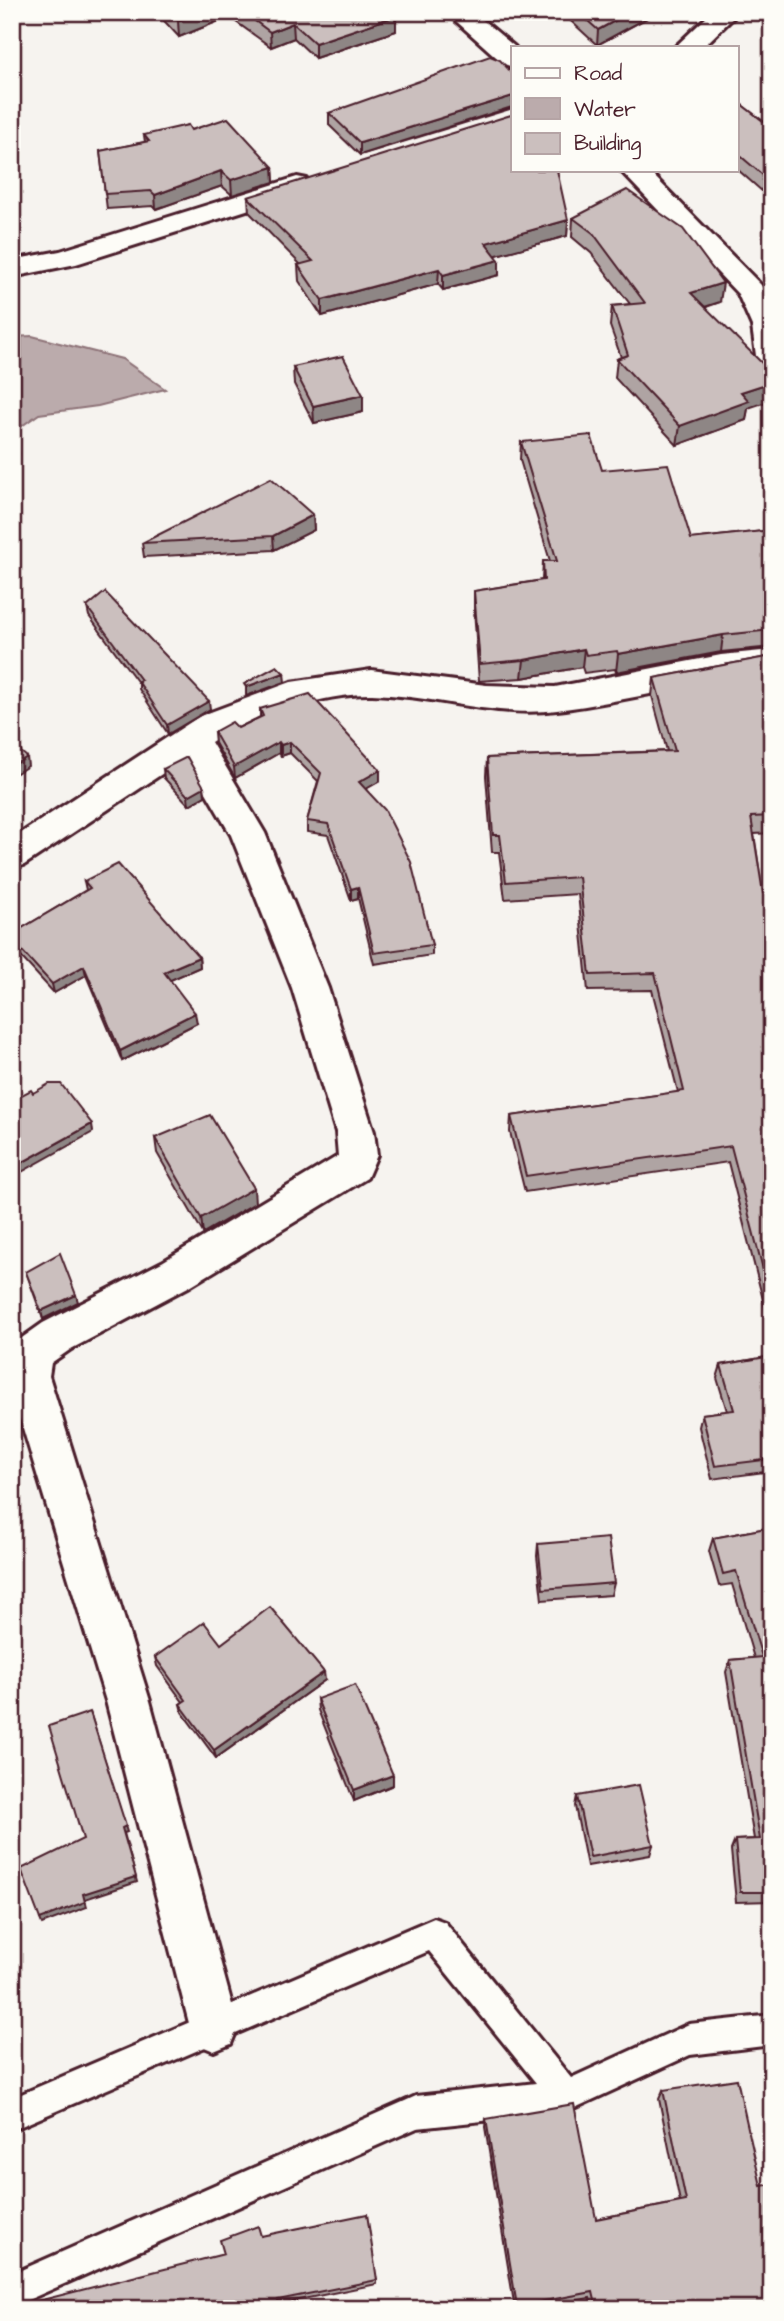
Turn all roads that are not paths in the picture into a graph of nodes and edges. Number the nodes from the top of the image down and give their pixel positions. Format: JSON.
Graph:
{"nodes":[{"id":1,"x":458,"y":12,"type":"edge"},
{"id":2,"x":727,"y":12,"type":"edge"},
{"id":3,"x":689,"y":46,"type":"edge"},
{"id":4,"x":511,"y":57,"type":"edge"},
{"id":5,"x":635,"y":172,"type":"edge"},
{"id":6,"x":324,"y":176,"type":"edge"},
{"id":7,"x":12,"y":269,"type":"edge"},
{"id":8,"x":772,"y":363,"type":"edge"},
{"id":9,"x":772,"y":661,"type":"edge"},
{"id":10,"x":191,"y":738,"type":"junction"},
{"id":11,"x":12,"y":856,"type":"edge"},
{"id":12,"x":215,"y":2027,"type":"junction"},
{"id":13,"x":772,"y":2031,"type":"edge"},
{"id":14,"x":566,"y":2096,"type":"junction"},
{"id":15,"x":12,"y":2114,"type":"edge"},
{"id":16,"x":12,"y":2291,"type":"edge"}],
"edges":[{"from":1,"to":4,"type":"street"},
{"from":2,"to":3,"type":"street"},
{"from":5,"to":8,"type":"street"},
{"from":6,"to":7,"type":"street"},
{"from":9,"to":10,"type":"street"},
{"from":10,"to":11,"type":"street"},
{"from":10,"to":12,"type":"street"},
{"from":12,"to":14,"type":"lane"},
{"from":12,"to":15,"type":"lane"},
{"from":13,"to":14,"type":"lane"},
{"from":14,"to":16,"type":"lane"}]}
